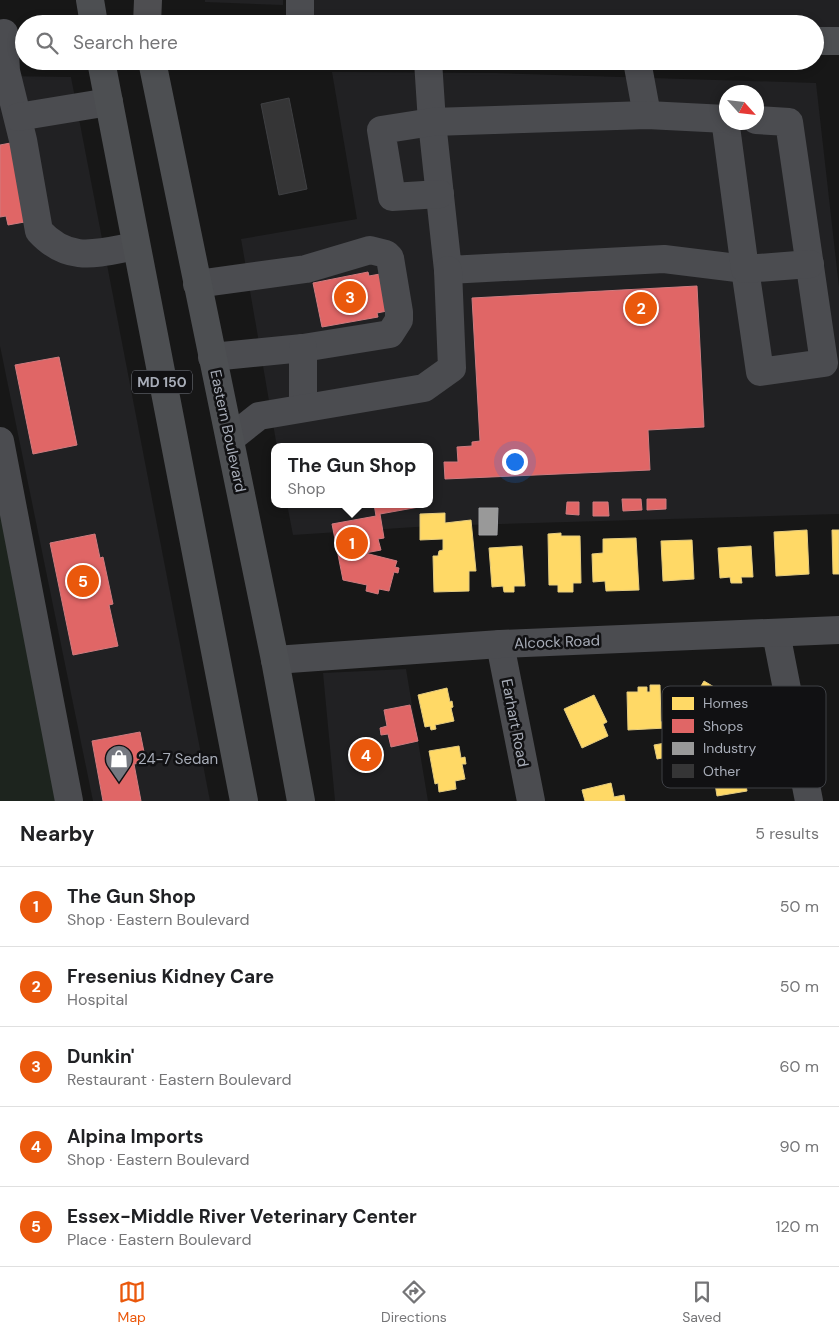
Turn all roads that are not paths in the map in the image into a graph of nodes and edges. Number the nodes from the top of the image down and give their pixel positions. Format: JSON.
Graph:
{"nodes":[{"id":1,"x":90,"y":0,"type":"edge"},
{"id":2,"x":140,"y":0,"type":"edge"},
{"id":3,"x":148,"y":0,"type":"edge"},
{"id":4,"x":300,"y":0,"type":"edge"},
{"id":5,"x":92,"y":15,"type":"edge"},
{"id":6,"x":144,"y":15,"type":"edge"},
{"id":7,"x":147,"y":15,"type":"edge"},
{"id":8,"x":300,"y":15,"type":"edge"},
{"id":9,"x":9,"y":34,"type":"edge"},
{"id":10,"x":824,"y":41,"type":"edge"},
{"id":11,"x":839,"y":41,"type":"edge"},
{"id":12,"x":103,"y":70,"type":"edge"},
{"id":13,"x":154,"y":70,"type":"edge"},
{"id":14,"x":429,"y":70,"type":"edge"},
{"id":15,"x":639,"y":70,"type":"edge"},
{"id":16,"x":109,"y":102,"type":"junction"},
{"id":17,"x":648,"y":115,"type":"junction"},
{"id":18,"x":18,"y":117,"type":"junction"},
{"id":19,"x":719,"y":119,"type":"edge"},
{"id":20,"x":764,"y":120,"type":"edge"},
{"id":21,"x":432,"y":122,"type":"junction"},
{"id":22,"x":727,"y":130,"type":"edge"},
{"id":23,"x":440,"y":194,"type":"junction"},
{"id":24,"x":136,"y":246,"type":"junction"},
{"id":25,"x":810,"y":264,"type":"junction"},
{"id":26,"x":745,"y":269,"type":"junction"},
{"id":27,"x":448,"y":270,"type":"junction"},
{"id":28,"x":198,"y":284,"type":"junction"},
{"id":29,"x":303,"y":348,"type":"junction"},
{"id":30,"x":212,"y":357,"type":"junction"},
{"id":31,"x":303,"y":408,"type":"junction"},
{"id":32,"x":230,"y":440,"type":"junction"},
{"id":33,"x":0,"y":441,"type":"edge"},
{"id":34,"x":839,"y":630,"type":"edge"},
{"id":35,"x":776,"y":633,"type":"junction"},
{"id":36,"x":500,"y":644,"type":"junction"},
{"id":37,"x":275,"y":660,"type":"junction"},
{"id":38,"x":786,"y":686,"type":"edge"},
{"id":39,"x":806,"y":788,"type":"edge"},
{"id":40,"x":69,"y":801,"type":"edge"},
{"id":41,"x":244,"y":801,"type":"edge"},
{"id":42,"x":300,"y":801,"type":"edge"},
{"id":43,"x":531,"y":801,"type":"edge"},
{"id":44,"x":808,"y":801,"type":"edge"}],
"edges":[{"from":1,"to":5,"type":"main road"},
{"from":2,"to":6,"type":"main road"},
{"from":3,"to":7,"type":"highway"},
{"from":4,"to":8,"type":"street"},
{"from":9,"to":18,"type":"street"},
{"from":10,"to":11,"type":"main road"},
{"from":12,"to":16,"type":"main road","number":"MD 150"},
{"from":13,"to":28,"type":"main road","name":"Eastern Boulevard"},
{"from":14,"to":21,"type":"street"},
{"from":15,"to":17,"type":"street"},
{"from":16,"to":18,"type":"street"},
{"from":16,"to":24,"type":"main road","number":"MD 150"},
{"from":17,"to":19,"type":"street"},
{"from":17,"to":21,"type":"street"},
{"from":18,"to":24,"type":"street"},
{"from":20,"to":25,"type":"street"},
{"from":21,"to":23,"type":"street"},
{"from":21,"to":23,"type":"street"},
{"from":22,"to":26,"type":"street"},
{"from":23,"to":27,"type":"street"},
{"from":24,"to":41,"type":"main road","number":"MD 150"},
{"from":25,"to":26,"type":"street"},
{"from":25,"to":26,"type":"street"},
{"from":26,"to":27,"type":"street"},
{"from":27,"to":31,"type":"street"},
{"from":28,"to":29,"type":"street"},
{"from":28,"to":30,"type":"main road","name":"Eastern Boulevard"},
{"from":29,"to":30,"type":"street"},
{"from":29,"to":31,"type":"street"},
{"from":30,"to":32,"type":"main road","name":"Eastern Boulevard"},
{"from":31,"to":32,"type":"street"},
{"from":32,"to":37,"type":"main road","name":"Eastern Boulevard"},
{"from":33,"to":40,"type":"street"},
{"from":34,"to":35,"type":"street","name":"Alcock Road"},
{"from":35,"to":36,"type":"street","name":"Alcock Road"},
{"from":35,"to":38,"type":"street"},
{"from":36,"to":37,"type":"street","name":"Alcock Road"},
{"from":36,"to":43,"type":"street","name":"Earhart Road"},
{"from":37,"to":42,"type":"main road","name":"Eastern Boulevard"},
{"from":39,"to":44,"type":"street"}]}
